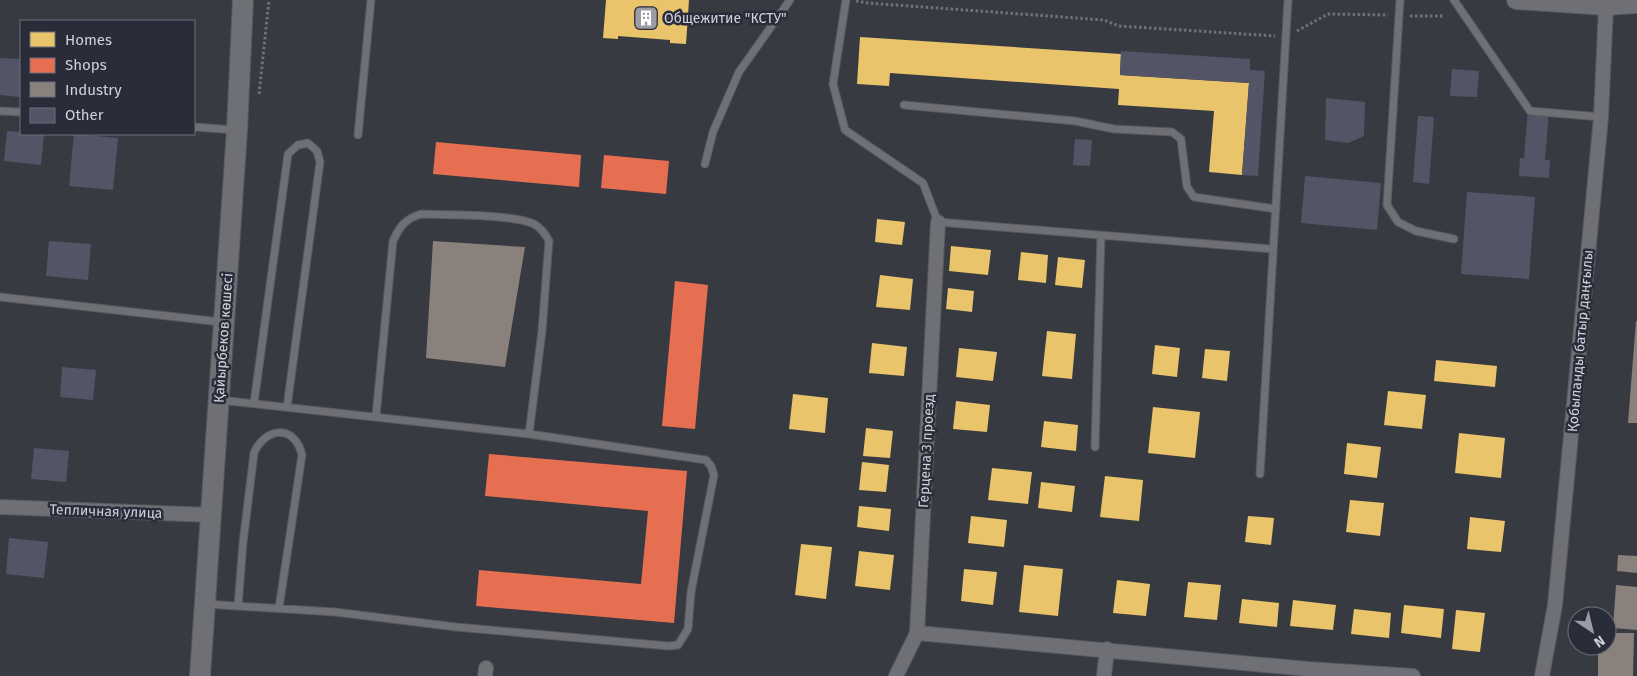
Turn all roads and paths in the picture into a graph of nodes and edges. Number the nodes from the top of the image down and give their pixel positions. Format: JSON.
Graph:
{"nodes":[{"id":1,"x":243,"y":0,"type":"edge"},
{"id":2,"x":371,"y":0,"type":"edge"},
{"id":3,"x":790,"y":0,"type":"edge"},
{"id":4,"x":846,"y":0,"type":"edge"},
{"id":5,"x":853,"y":0,"type":"edge"},
{"id":6,"x":1288,"y":0,"type":"edge"},
{"id":7,"x":1400,"y":0,"type":"edge"},
{"id":8,"x":1454,"y":0,"type":"edge"},
{"id":9,"x":1516,"y":0,"type":"edge"},
{"id":10,"x":1589,"y":2,"type":"edge"},
{"id":11,"x":1637,"y":4,"type":"edge"},
{"id":12,"x":1606,"y":6,"type":"junction"},
{"id":13,"x":1399,"y":15,"type":"junction"},
{"id":14,"x":1444,"y":16,"type":"dead end"},
{"id":15,"x":1286,"y":37,"type":"junction"},
{"id":16,"x":904,"y":105,"type":"dead end"},
{"id":17,"x":0,"y":111,"type":"edge"},
{"id":18,"x":20,"y":112,"type":"edge"},
{"id":19,"x":1601,"y":117,"type":"junction"},
{"id":20,"x":195,"y":126,"type":"edge"},
{"id":21,"x":237,"y":130,"type":"junction"},
{"id":22,"x":358,"y":135,"type":"dead end"},
{"id":23,"x":705,"y":164,"type":"dead end"},
{"id":24,"x":1276,"y":209,"type":"junction"},
{"id":25,"x":938,"y":222,"type":"junction"},
{"id":26,"x":1100,"y":235,"type":"junction"},
{"id":27,"x":1454,"y":239,"type":"dead end"},
{"id":28,"x":1273,"y":249,"type":"junction"},
{"id":29,"x":0,"y":297,"type":"edge"},
{"id":30,"x":224,"y":322,"type":"junction"},
{"id":31,"x":219,"y":400,"type":"junction"},
{"id":32,"x":254,"y":403,"type":"junction"},
{"id":33,"x":287,"y":407,"type":"junction"},
{"id":34,"x":376,"y":416,"type":"junction"},
{"id":35,"x":529,"y":434,"type":"junction"},
{"id":36,"x":1095,"y":447,"type":"dead end"},
{"id":37,"x":1260,"y":474,"type":"dead end"},
{"id":38,"x":0,"y":507,"type":"edge"},
{"id":39,"x":212,"y":515,"type":"junction"},
{"id":40,"x":205,"y":604,"type":"junction"},
{"id":41,"x":238,"y":606,"type":"junction"},
{"id":42,"x":279,"y":608,"type":"junction"},
{"id":43,"x":917,"y":633,"type":"junction"},
{"id":44,"x":1107,"y":649,"type":"junction"},
{"id":45,"x":1307,"y":672,"type":"edge"},
{"id":46,"x":200,"y":676,"type":"edge"},
{"id":47,"x":896,"y":676,"type":"edge"},
{"id":48,"x":1104,"y":676,"type":"edge"},
{"id":49,"x":1412,"y":676,"type":"edge"},
{"id":50,"x":1542,"y":676,"type":"edge"}],
"edges":[{"from":1,"to":21,"type":"main road","name":"Қайырбеков көшесі"},
{"from":2,"to":22,"type":"lane"},
{"from":3,"to":23,"type":"lane"},
{"from":4,"to":25,"type":"lane"},
{"from":5,"to":15,"type":"path"},
{"from":6,"to":15,"type":"lane"},
{"from":7,"to":13,"type":"lane"},
{"from":8,"to":19,"type":"lane"},
{"from":9,"to":10,"type":"street"},
{"from":10,"to":12,"type":"street"},
{"from":11,"to":12,"type":"street"},
{"from":12,"to":19,"type":"street","name":"Қобыланды батыр даңғылы"},
{"from":13,"to":14,"type":"path"},
{"from":13,"to":15,"type":"path"},
{"from":13,"to":27,"type":"lane"},
{"from":15,"to":24,"type":"lane"},
{"from":16,"to":24,"type":"lane"},
{"from":17,"to":18,"type":"lane"},
{"from":19,"to":50,"type":"street","name":"Қобыланды батыр даңғылы"},
{"from":20,"to":21,"type":"lane"},
{"from":21,"to":30,"type":"main road","name":"Қайырбеков көшесі"},
{"from":24,"to":28,"type":"lane"},
{"from":25,"to":26,"type":"lane"},
{"from":25,"to":43,"type":"street","name":"Герцена 3 проезд"},
{"from":26,"to":28,"type":"lane"},
{"from":26,"to":36,"type":"lane"},
{"from":28,"to":37,"type":"lane"},
{"from":29,"to":30,"type":"lane"},
{"from":30,"to":31,"type":"main road","name":"Қайырбеков көшесі"},
{"from":31,"to":32,"type":"lane"},
{"from":31,"to":39,"type":"main road","name":"Қайырбеков көшесі"},
{"from":32,"to":33,"type":"lane"},
{"from":32,"to":33,"type":"lane"},
{"from":33,"to":34,"type":"lane"},
{"from":34,"to":35,"type":"lane"},
{"from":34,"to":35,"type":"lane"},
{"from":35,"to":42,"type":"lane"},
{"from":38,"to":39,"type":"street","name":"Тепличная улица"},
{"from":39,"to":40,"type":"main road","name":"Қайырбеков көшесі"},
{"from":40,"to":41,"type":"lane"},
{"from":40,"to":46,"type":"main road","name":"Қайырбеков көшесі"},
{"from":41,"to":42,"type":"lane"},
{"from":41,"to":42,"type":"lane"},
{"from":43,"to":44,"type":"street"},
{"from":43,"to":47,"type":"street","name":"Герцена 3 проезд"},
{"from":44,"to":45,"type":"street"},
{"from":44,"to":48,"type":"street"},
{"from":45,"to":49,"type":"street"}]}
